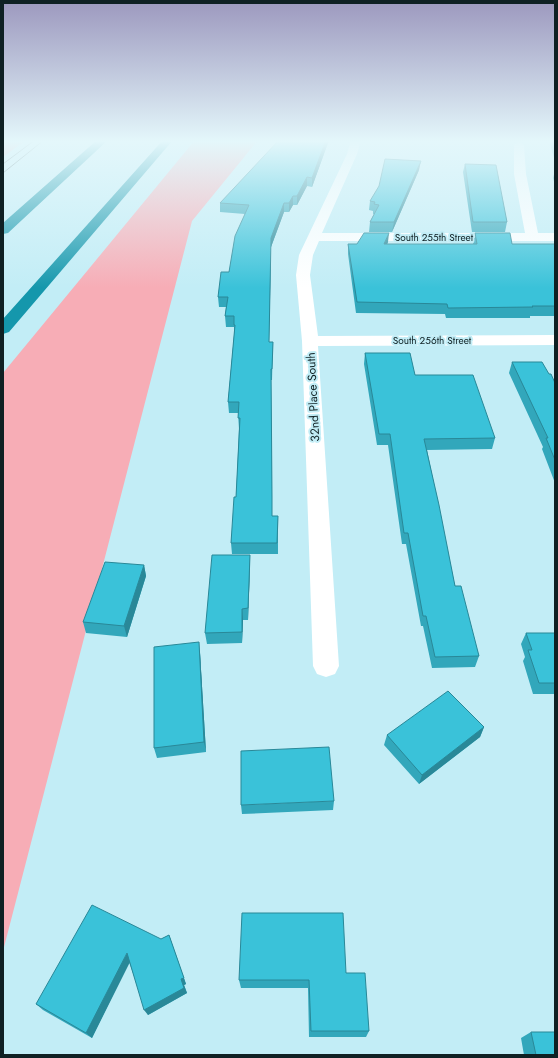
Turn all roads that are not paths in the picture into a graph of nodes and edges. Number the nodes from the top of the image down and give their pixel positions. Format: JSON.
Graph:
{"nodes":[{"id":1,"x":48,"y":189,"type":"edge"},
{"id":2,"x":125,"y":189,"type":"edge"},
{"id":3,"x":336,"y":189,"type":"edge"},
{"id":4,"x":523,"y":189,"type":"edge"},
{"id":5,"x":3,"y":230,"type":"edge"},
{"id":6,"x":314,"y":237,"type":"junction"},
{"id":7,"x":555,"y":237,"type":"edge"},
{"id":8,"x":532,"y":238,"type":"junction"},
{"id":9,"x":3,"y":328,"type":"edge"},
{"id":10,"x":555,"y":340,"type":"edge"},
{"id":11,"x":310,"y":341,"type":"junction"},
{"id":12,"x":326,"y":666,"type":"dead end"}],
"edges":[{"from":1,"to":5,"type":"highway"},
{"from":2,"to":9,"type":"highway"},
{"from":3,"to":6,"type":"street","name":"32nd Place South"},
{"from":4,"to":8,"type":"street"},
{"from":6,"to":8,"type":"street","name":"South 255th Street"},
{"from":6,"to":11,"type":"street","name":"32nd Place South"},
{"from":7,"to":8,"type":"street","name":"South 255th Street"},
{"from":10,"to":11,"type":"street","name":"South 256th Street"},
{"from":11,"to":12,"type":"street","name":"32nd Place South"}]}
